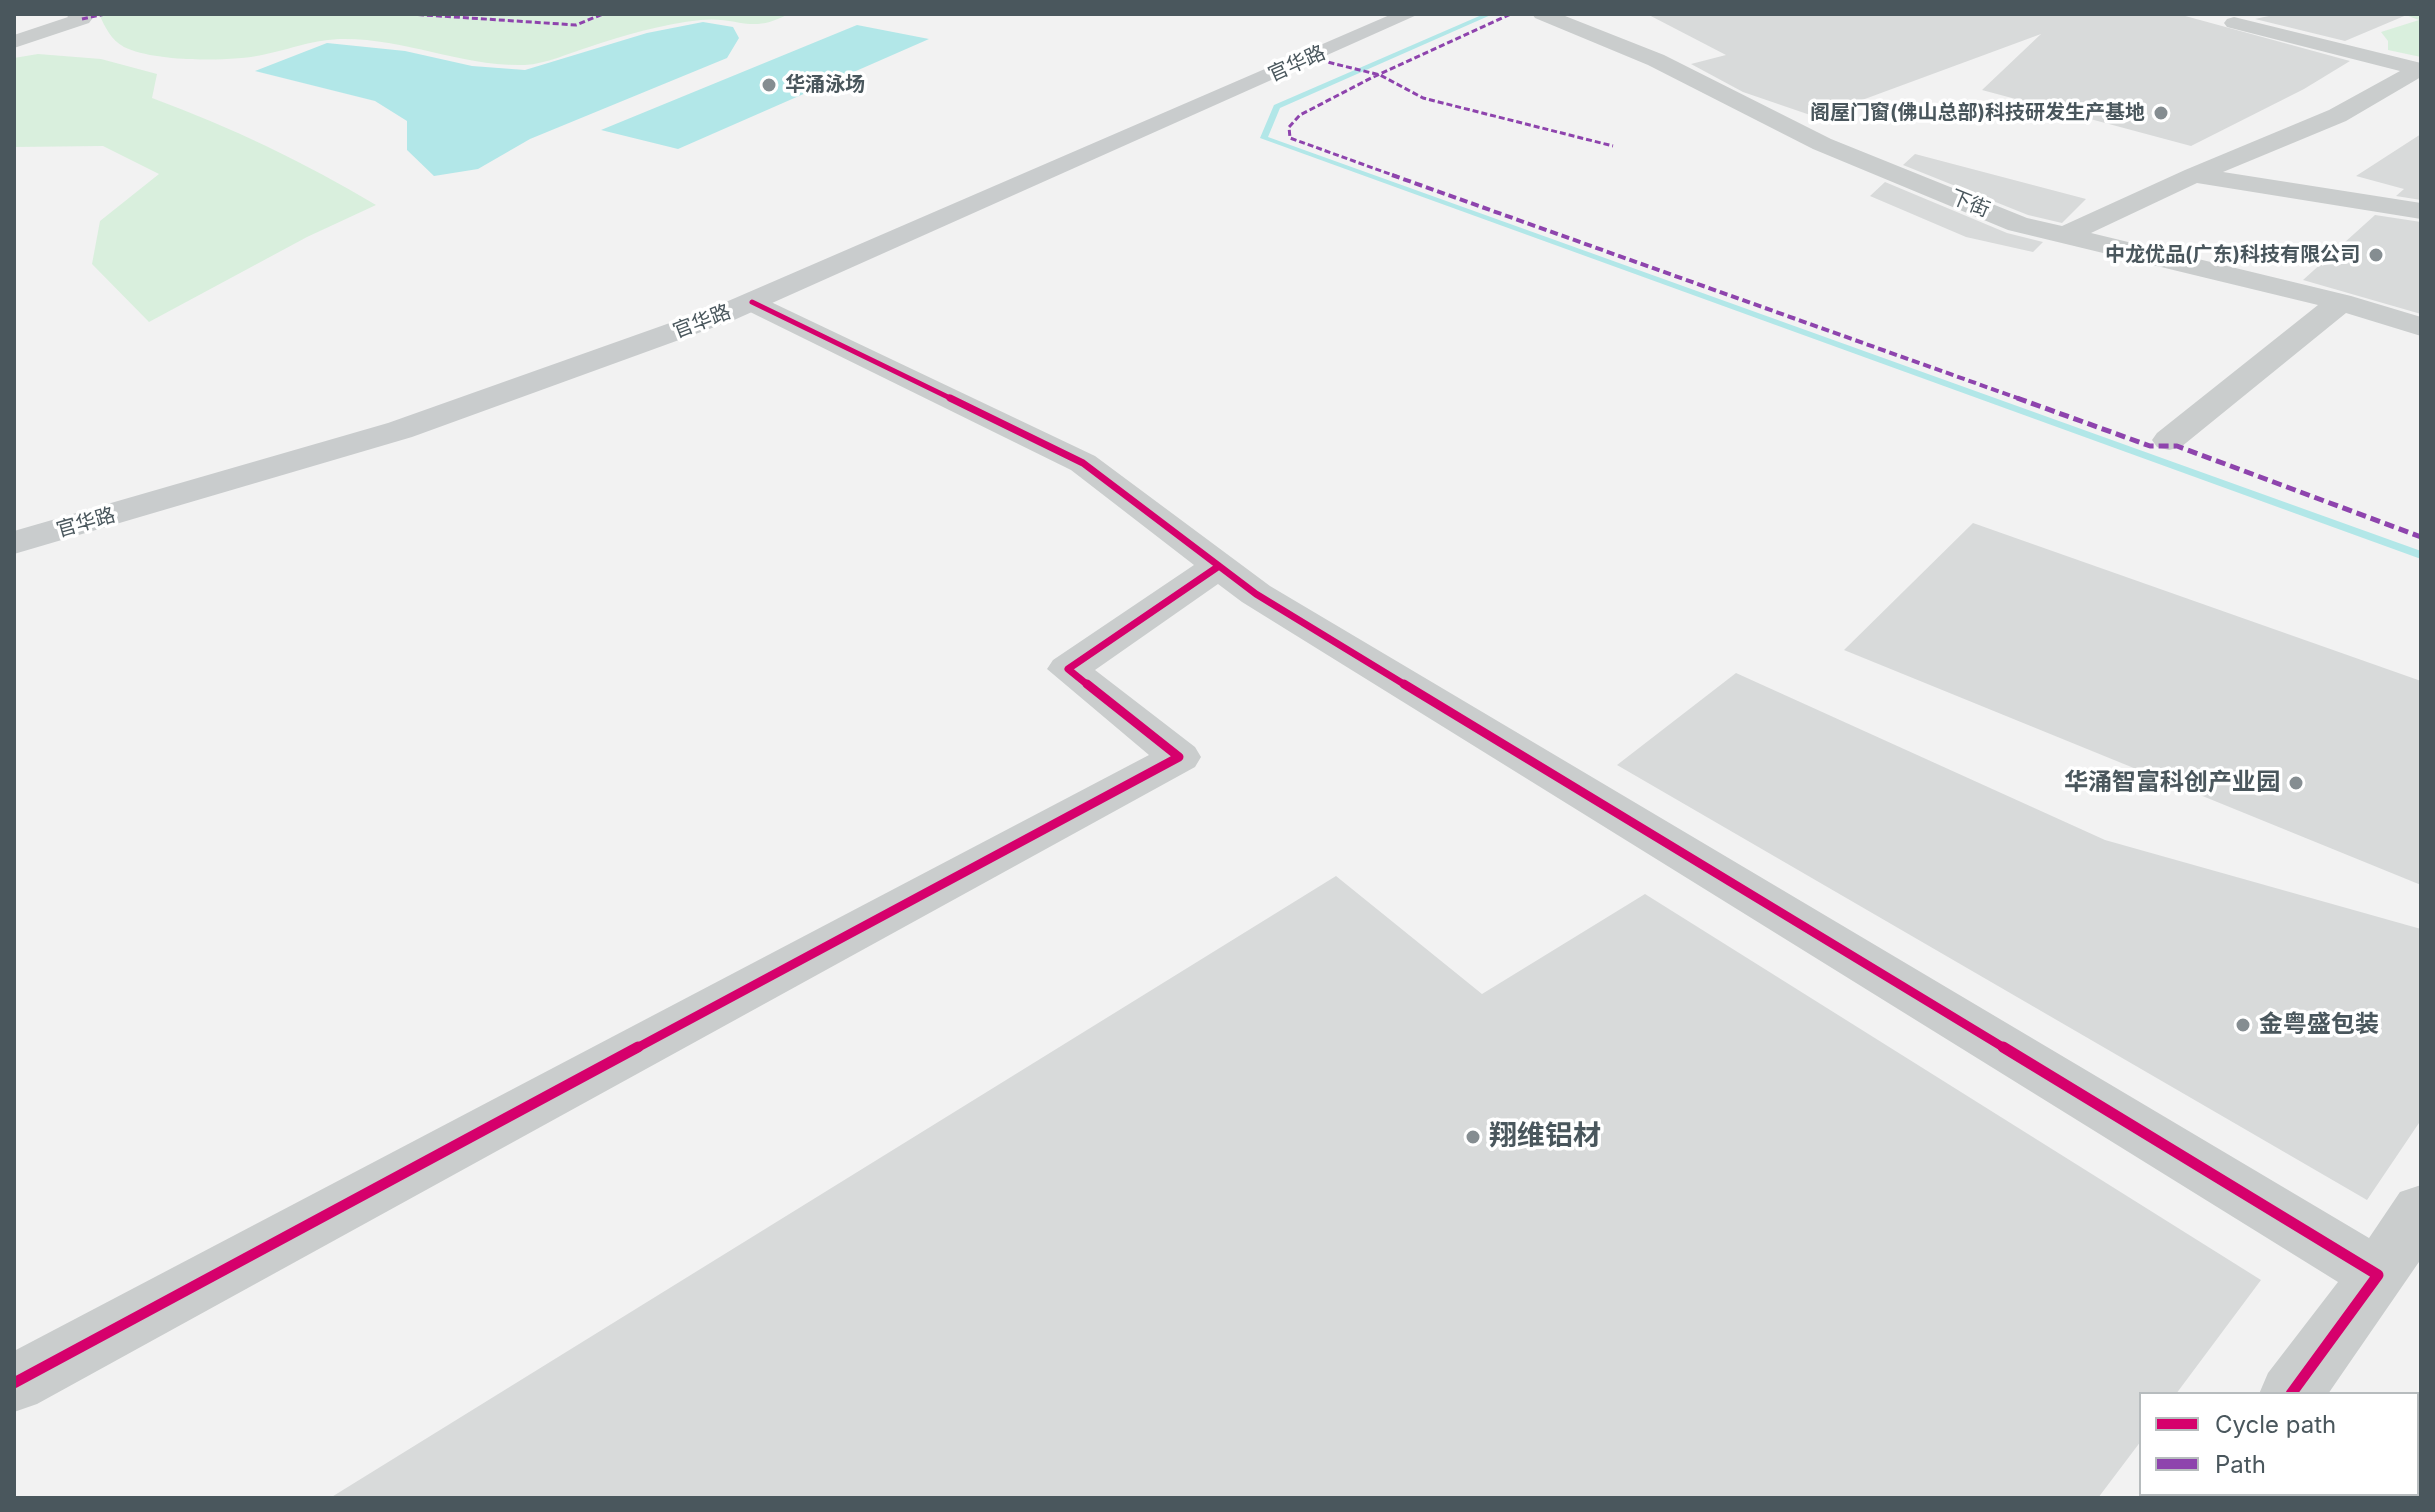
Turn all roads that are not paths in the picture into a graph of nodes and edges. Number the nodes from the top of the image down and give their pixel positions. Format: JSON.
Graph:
{"nodes":[{"id":1,"x":76,"y":14,"type":"edge"},
{"id":2,"x":1367,"y":14,"type":"edge"},
{"id":3,"x":1409,"y":14,"type":"edge"},
{"id":4,"x":1542,"y":14,"type":"edge"},
{"id":5,"x":2234,"y":23,"type":"dead end"},
{"id":6,"x":14,"y":42,"type":"edge"},
{"id":7,"x":2194,"y":175,"type":"junction"},
{"id":8,"x":2421,"y":211,"type":"edge"},
{"id":9,"x":2066,"y":235,"type":"junction"},
{"id":10,"x":752,"y":302,"type":"junction"},
{"id":11,"x":2341,"y":302,"type":"junction"},
{"id":12,"x":2421,"y":327,"type":"edge"},
{"id":13,"x":2169,"y":440,"type":"dead end"},
{"id":14,"x":14,"y":515,"type":"edge"},
{"id":15,"x":14,"y":543,"type":"edge"},
{"id":16,"x":1219,"y":566,"type":"junction"},
{"id":17,"x":2421,"y":1209,"type":"edge"},
{"id":18,"x":2378,"y":1275,"type":"junction"},
{"id":19,"x":14,"y":1383,"type":"edge"},
{"id":20,"x":2292,"y":1392,"type":"edge"}],
"edges":[{"from":1,"to":6,"type":"street"},
{"from":2,"to":14,"type":"main road","name":"官华路"},
{"from":3,"to":10,"type":"main road","name":"官华路"},
{"from":4,"to":9,"type":"street","name":"下街"},
{"from":5,"to":7,"type":"street"},
{"from":7,"to":8,"type":"street"},
{"from":7,"to":9,"type":"street"},
{"from":9,"to":11,"type":"street","name":"下街"},
{"from":10,"to":15,"type":"main road","name":"官华路"},
{"from":10,"to":16,"type":"street"},
{"from":11,"to":12,"type":"street","name":"下街"},
{"from":11,"to":13,"type":"street"},
{"from":16,"to":18,"type":"street"},
{"from":16,"to":19,"type":"street"},
{"from":17,"to":18,"type":"street"},
{"from":18,"to":20,"type":"street"}]}
